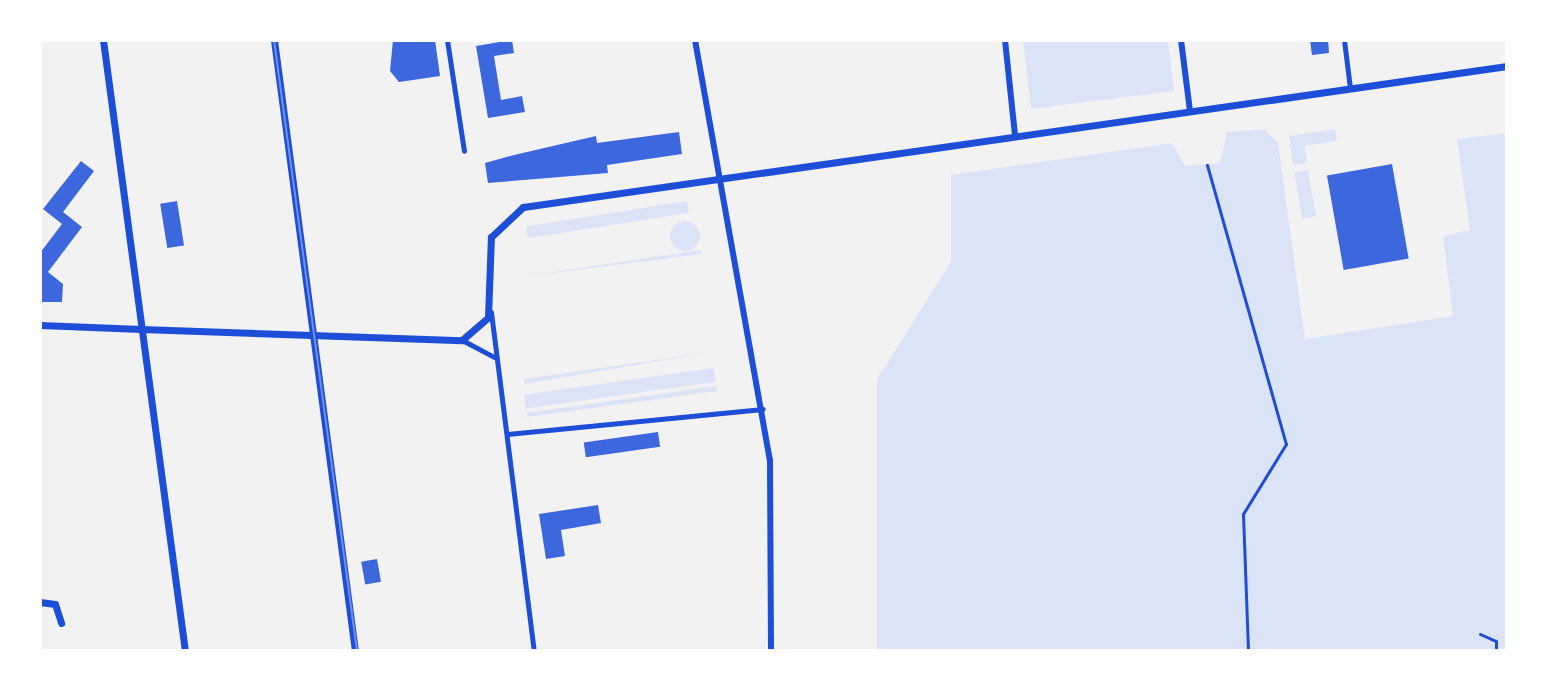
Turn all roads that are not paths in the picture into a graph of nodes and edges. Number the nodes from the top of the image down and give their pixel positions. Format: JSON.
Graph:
{"nodes":[{"id":1,"x":103,"y":40,"type":"edge"},
{"id":2,"x":274,"y":40,"type":"edge"},
{"id":3,"x":447,"y":40,"type":"edge"},
{"id":4,"x":695,"y":40,"type":"edge"},
{"id":5,"x":1005,"y":40,"type":"edge"},
{"id":6,"x":1181,"y":40,"type":"edge"},
{"id":7,"x":1344,"y":40,"type":"edge"},
{"id":8,"x":1507,"y":66,"type":"edge"},
{"id":9,"x":1350,"y":89,"type":"junction"},
{"id":10,"x":1190,"y":111,"type":"junction"},
{"id":11,"x":1015,"y":135,"type":"junction"},
{"id":12,"x":464,"y":151,"type":"dead end"},
{"id":13,"x":1207,"y":165,"type":"dead end"},
{"id":14,"x":718,"y":181,"type":"junction"},
{"id":15,"x":490,"y":307,"type":"junction"},
{"id":16,"x":40,"y":325,"type":"edge"},
{"id":17,"x":141,"y":329,"type":"junction"},
{"id":18,"x":310,"y":332,"type":"junction"},
{"id":19,"x":462,"y":340,"type":"junction"},
{"id":20,"x":495,"y":358,"type":"junction"},
{"id":21,"x":763,"y":409,"type":"junction"},
{"id":22,"x":507,"y":434,"type":"junction"},
{"id":23,"x":40,"y":602,"type":"edge"},
{"id":24,"x":61,"y":623,"type":"dead end"},
{"id":25,"x":1480,"y":634,"type":"dead end"},
{"id":26,"x":185,"y":651,"type":"edge"},
{"id":27,"x":355,"y":651,"type":"edge"},
{"id":28,"x":534,"y":651,"type":"edge"},
{"id":29,"x":771,"y":651,"type":"edge"},
{"id":30,"x":1248,"y":651,"type":"edge"},
{"id":31,"x":1496,"y":651,"type":"edge"}],
"edges":[{"from":1,"to":17,"type":"main road"},
{"from":2,"to":18,"type":"main road"},
{"from":3,"to":12,"type":"street"},
{"from":4,"to":14,"type":"street"},
{"from":5,"to":11,"type":"street"},
{"from":6,"to":10,"type":"street"},
{"from":7,"to":9,"type":"street"},
{"from":8,"to":9,"type":"main road"},
{"from":9,"to":10,"type":"main road"},
{"from":10,"to":11,"type":"main road"},
{"from":11,"to":14,"type":"main road"},
{"from":13,"to":30,"type":"street"},
{"from":14,"to":15,"type":"main road"},
{"from":14,"to":21,"type":"street"},
{"from":15,"to":19,"type":"main road"},
{"from":15,"to":20,"type":"street"},
{"from":16,"to":17,"type":"main road"},
{"from":17,"to":18,"type":"main road"},
{"from":17,"to":26,"type":"main road"},
{"from":18,"to":19,"type":"main road"},
{"from":18,"to":27,"type":"main road"},
{"from":19,"to":20,"type":"street"},
{"from":20,"to":22,"type":"street"},
{"from":21,"to":22,"type":"street"},
{"from":21,"to":29,"type":"street"},
{"from":22,"to":28,"type":"street"},
{"from":23,"to":24,"type":"main road"},
{"from":25,"to":31,"type":"street"}]}
